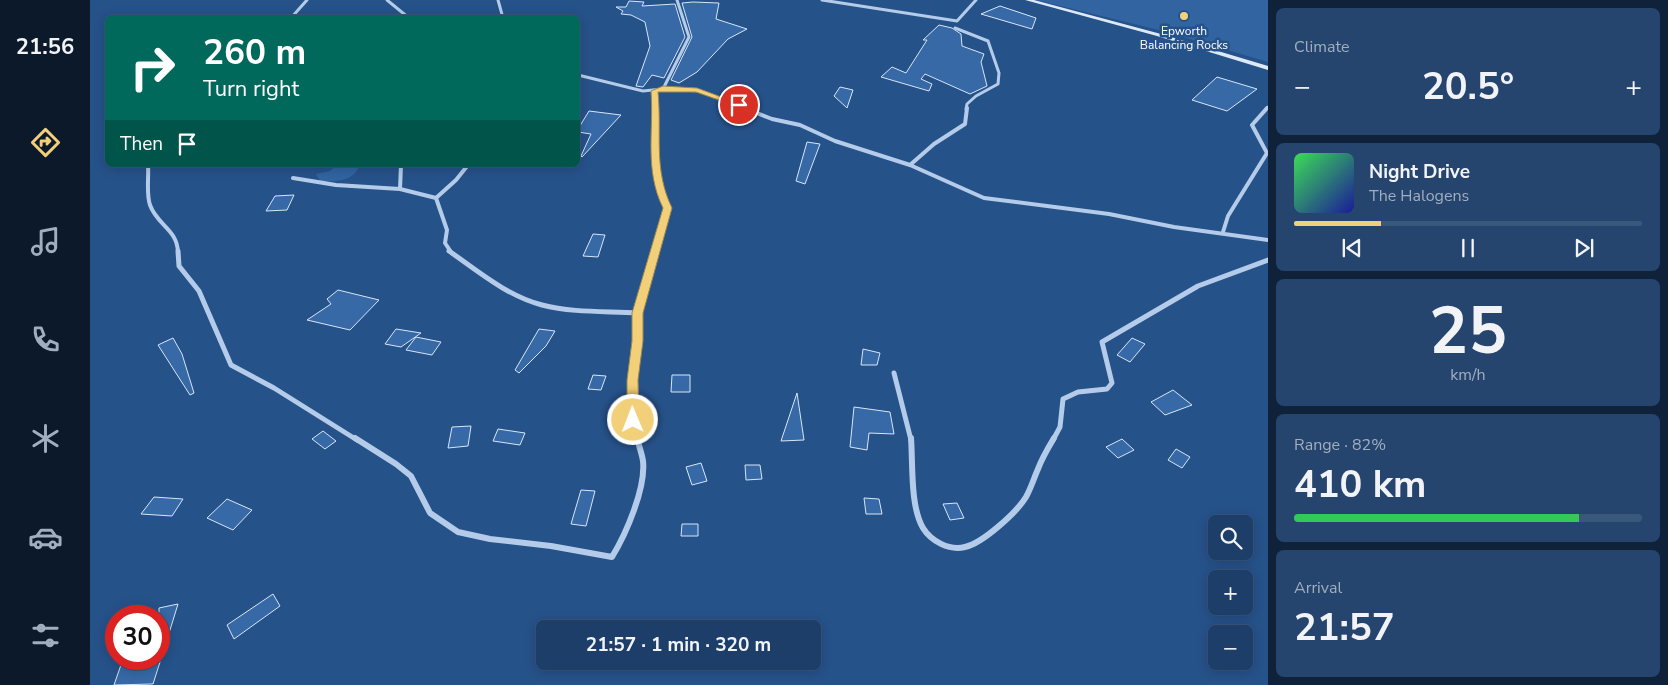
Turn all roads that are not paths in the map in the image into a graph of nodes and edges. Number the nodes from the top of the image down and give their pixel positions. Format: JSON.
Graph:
{"nodes":[{"id":1,"x":307,"y":0,"type":"edge"},
{"id":2,"x":387,"y":0,"type":"edge"},
{"id":3,"x":498,"y":0,"type":"edge"},
{"id":4,"x":677,"y":0,"type":"edge"},
{"id":5,"x":822,"y":0,"type":"edge"},
{"id":6,"x":976,"y":0,"type":"edge"},
{"id":7,"x":1028,"y":0,"type":"edge"},
{"id":8,"x":294,"y":15,"type":"edge"},
{"id":9,"x":405,"y":15,"type":"edge"},
{"id":10,"x":502,"y":15,"type":"edge"},
{"id":11,"x":955,"y":28,"type":"dead end"},
{"id":12,"x":1268,"y":68,"type":"edge"},
{"id":13,"x":580,"y":76,"type":"edge"},
{"id":14,"x":663,"y":89,"type":"junction"},
{"id":15,"x":654,"y":91,"type":"junction"},
{"id":16,"x":1268,"y":107,"type":"edge"},
{"id":17,"x":910,"y":165,"type":"junction"},
{"id":18,"x":148,"y":167,"type":"edge"},
{"id":19,"x":401,"y":167,"type":"edge"},
{"id":20,"x":466,"y":167,"type":"edge"},
{"id":21,"x":293,"y":178,"type":"dead end"},
{"id":22,"x":400,"y":188,"type":"junction"},
{"id":23,"x":436,"y":198,"type":"junction"},
{"id":24,"x":1223,"y":232,"type":"junction"},
{"id":25,"x":1268,"y":240,"type":"edge"},
{"id":26,"x":1268,"y":260,"type":"edge"},
{"id":27,"x":638,"y":313,"type":"junction"},
{"id":28,"x":894,"y":373,"type":"dead end"}],
"edges":[{"from":1,"to":8,"type":"street"},
{"from":2,"to":9,"type":"street"},
{"from":3,"to":10,"type":"street"},
{"from":4,"to":14,"type":"street"},
{"from":5,"to":6,"type":"street"},
{"from":7,"to":12,"type":"main road"},
{"from":11,"to":17,"type":"street"},
{"from":13,"to":15,"type":"street"},
{"from":14,"to":15,"type":"street"},
{"from":14,"to":17,"type":"street"},
{"from":15,"to":27,"type":"street"},
{"from":16,"to":24,"type":"street"},
{"from":17,"to":24,"type":"street"},
{"from":18,"to":27,"type":"street"},
{"from":19,"to":22,"type":"street"},
{"from":20,"to":23,"type":"street"},
{"from":21,"to":22,"type":"street"},
{"from":22,"to":23,"type":"street"},
{"from":23,"to":27,"type":"street"},
{"from":24,"to":25,"type":"street"},
{"from":26,"to":28,"type":"street"}]}
